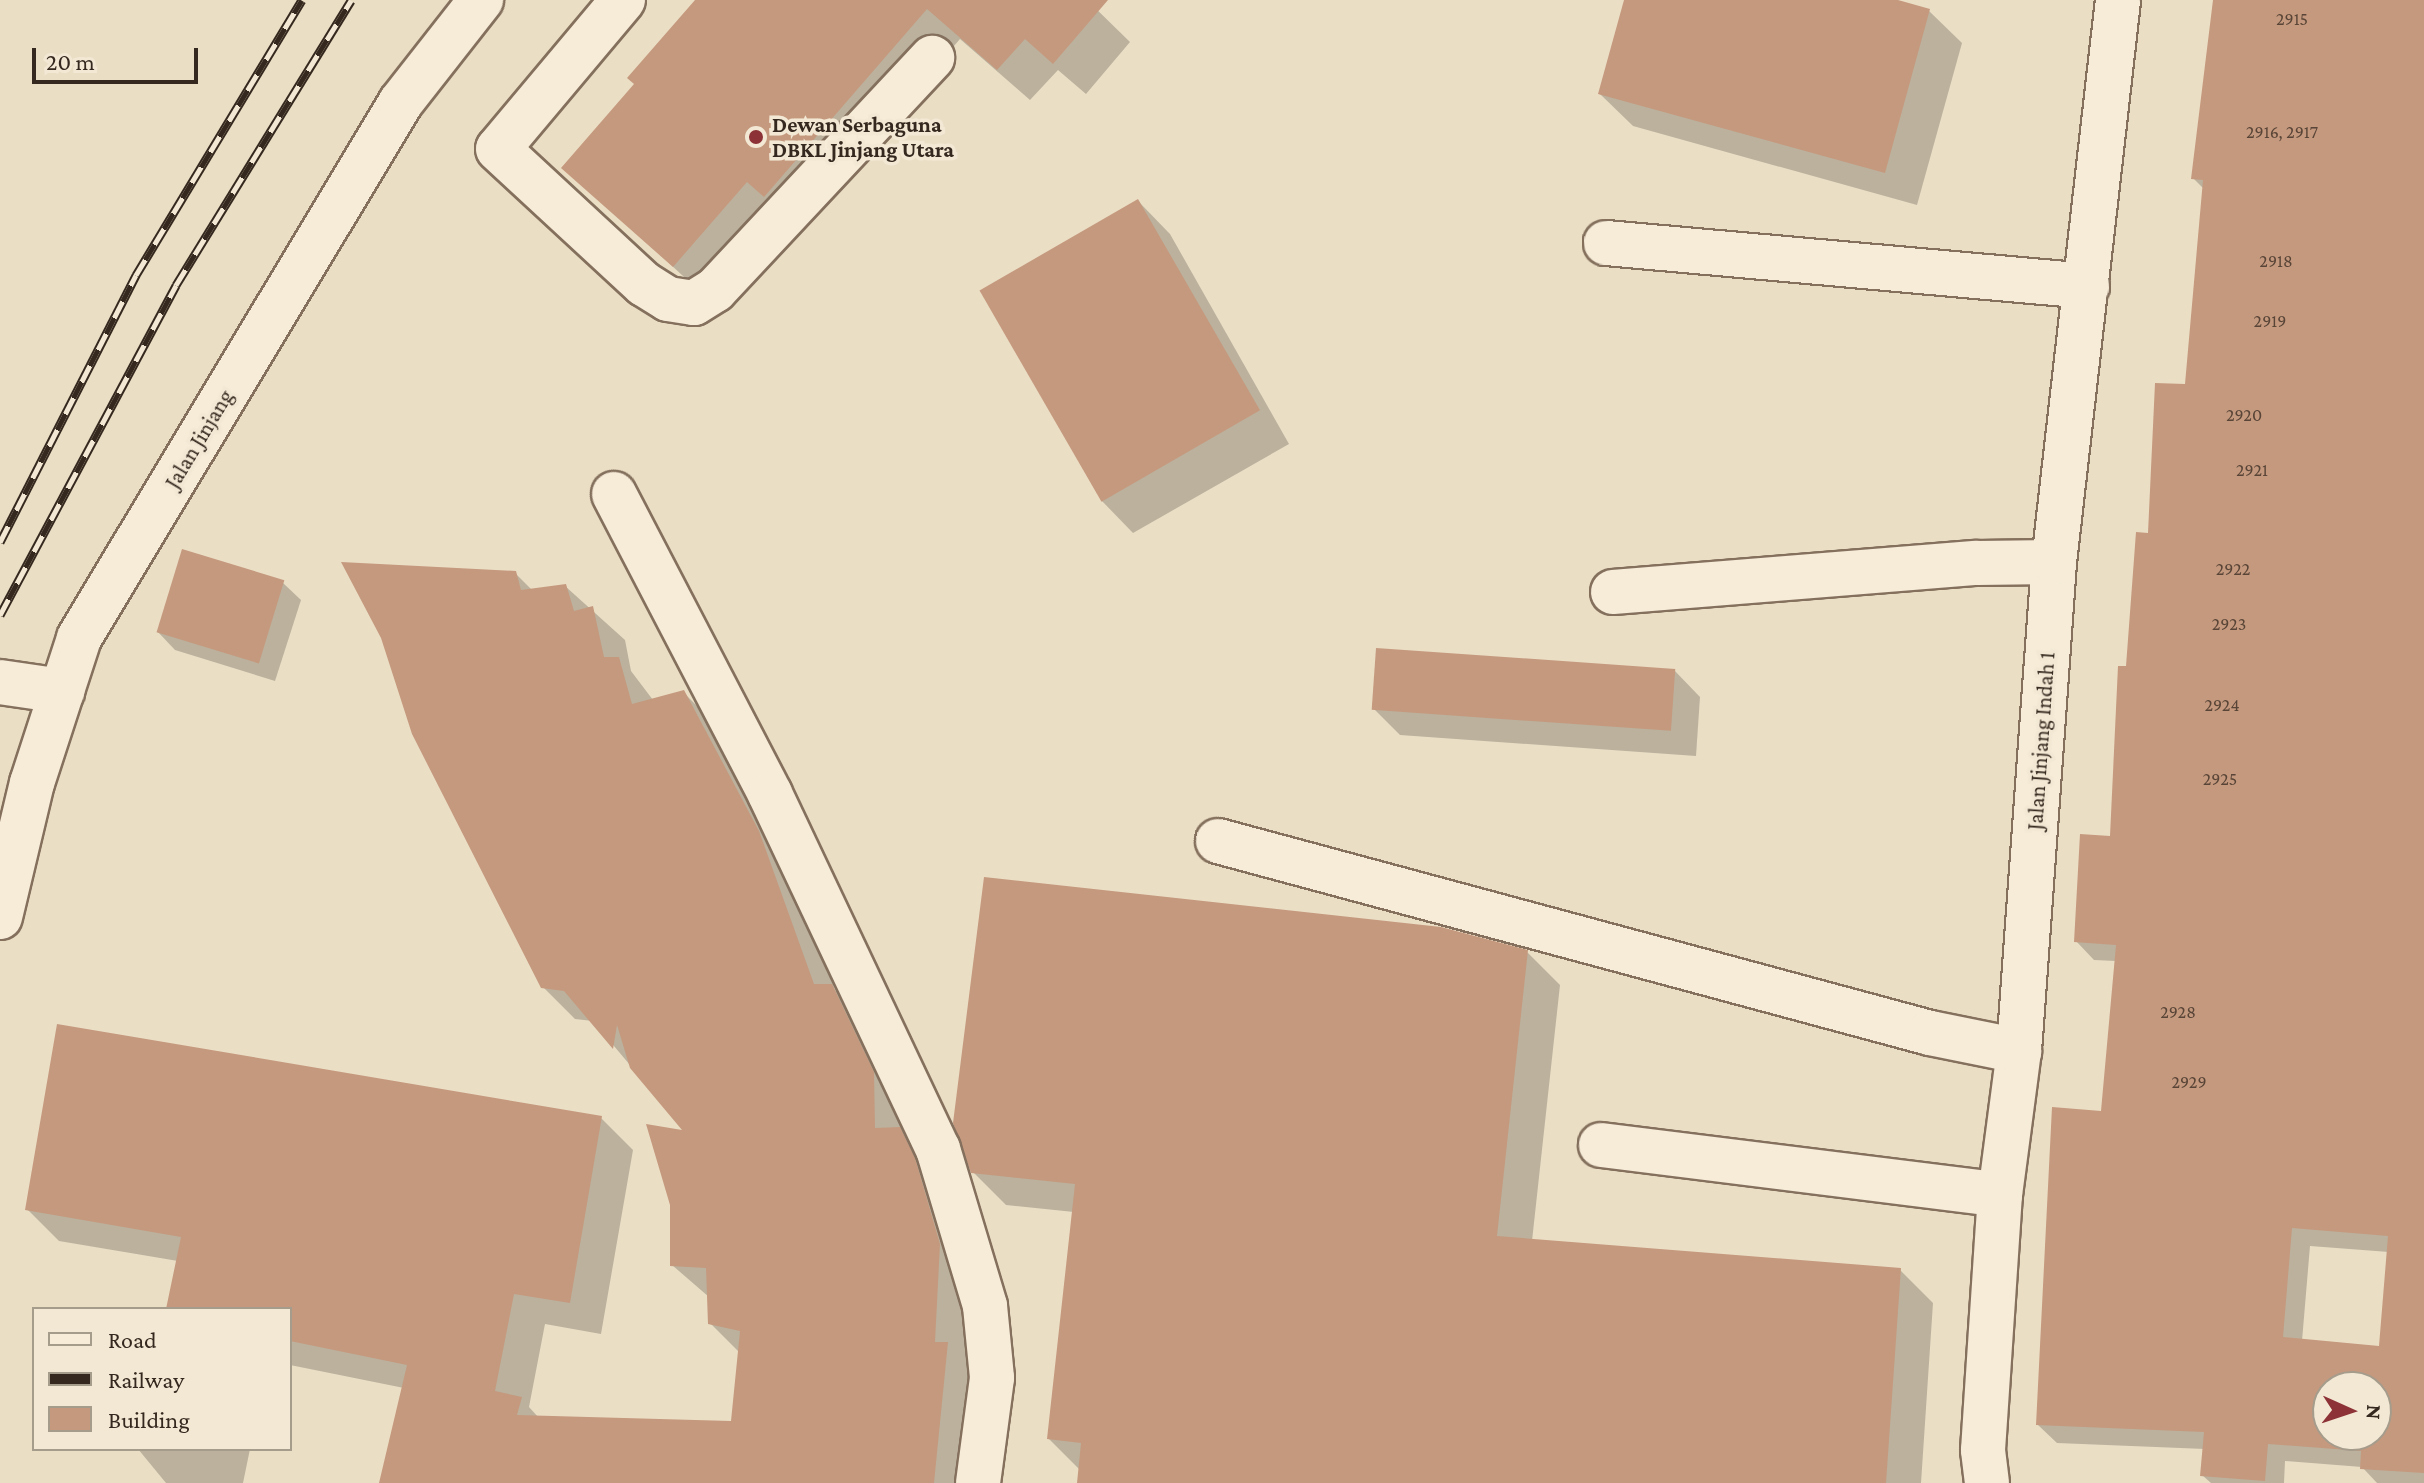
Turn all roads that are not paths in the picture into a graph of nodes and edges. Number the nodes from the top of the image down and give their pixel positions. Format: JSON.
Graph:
{"nodes":[{"id":1,"x":481,"y":0,"type":"edge"},
{"id":2,"x":623,"y":0,"type":"edge"},
{"id":3,"x":2118,"y":0,"type":"edge"},
{"id":4,"x":932,"y":58,"type":"dead end"},
{"id":5,"x":1606,"y":243,"type":"dead end"},
{"id":6,"x":2087,"y":286,"type":"junction"},
{"id":7,"x":614,"y":494,"type":"dead end"},
{"id":8,"x":2054,"y":562,"type":"junction"},
{"id":9,"x":1613,"y":592,"type":"dead end"},
{"id":10,"x":0,"y":682,"type":"edge"},
{"id":11,"x":62,"y":691,"type":"junction"},
{"id":12,"x":1218,"y":841,"type":"dead end"},
{"id":13,"x":0,"y":917,"type":"edge"},
{"id":14,"x":2019,"y":1051,"type":"junction"},
{"id":15,"x":1601,"y":1145,"type":"dead end"},
{"id":16,"x":2000,"y":1195,"type":"junction"},
{"id":17,"x":978,"y":1483,"type":"edge"},
{"id":18,"x":1987,"y":1483,"type":"edge"}],
"edges":[{"from":1,"to":11,"type":"street","name":"Jalan Jinjang"},
{"from":2,"to":4,"type":"street"},
{"from":3,"to":6,"type":"street","name":"Jalan Jinjang Indah 1"},
{"from":5,"to":6,"type":"street"},
{"from":6,"to":8,"type":"street","name":"Jalan Jinjang Indah 1"},
{"from":7,"to":17,"type":"street"},
{"from":8,"to":9,"type":"street"},
{"from":8,"to":14,"type":"street","name":"Jalan Jinjang Indah 1"},
{"from":10,"to":11,"type":"street"},
{"from":11,"to":13,"type":"street","name":"Jalan Jinjang"},
{"from":12,"to":14,"type":"street"},
{"from":14,"to":16,"type":"street","name":"Jalan Jinjang Indah 1"},
{"from":15,"to":16,"type":"street"},
{"from":16,"to":18,"type":"street","name":"Jalan Jinjang Indah 1"}]}
